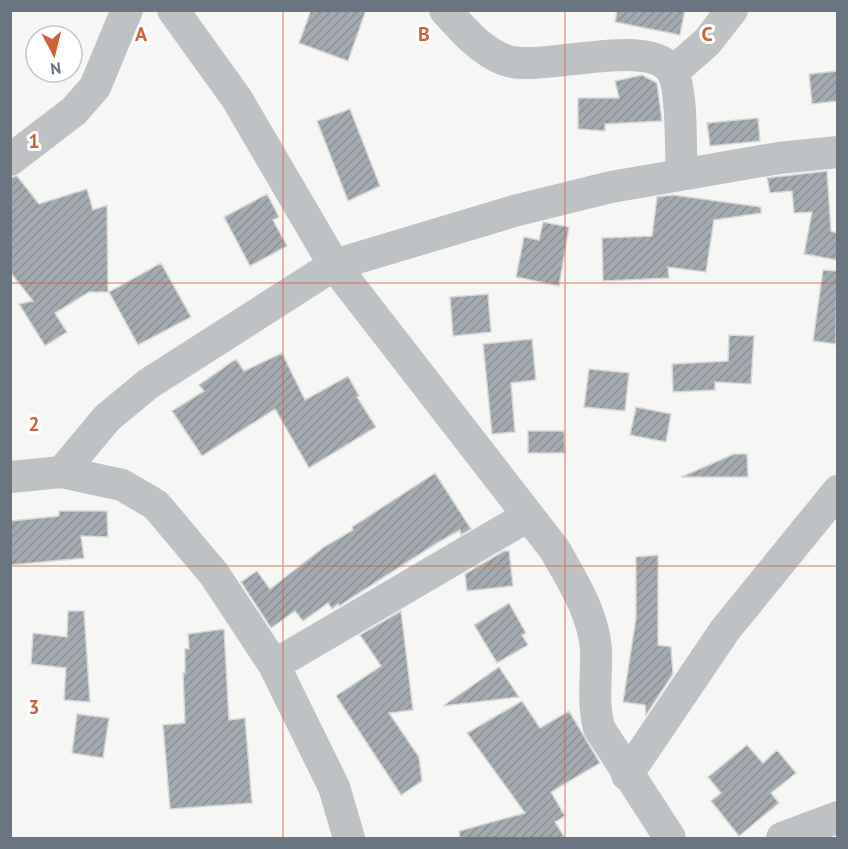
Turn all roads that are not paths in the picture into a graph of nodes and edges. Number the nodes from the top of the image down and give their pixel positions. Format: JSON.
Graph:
{"nodes":[{"id":1,"x":127,"y":10,"type":"edge"},
{"id":2,"x":173,"y":10,"type":"edge"},
{"id":3,"x":445,"y":10,"type":"edge"},
{"id":4,"x":732,"y":10,"type":"edge"},
{"id":5,"x":673,"y":72,"type":"junction"},
{"id":6,"x":837,"y":152,"type":"edge"},
{"id":7,"x":10,"y":159,"type":"edge"},
{"id":8,"x":682,"y":174,"type":"junction"},
{"id":9,"x":334,"y":265,"type":"junction"},
{"id":10,"x":62,"y":472,"type":"junction"},
{"id":11,"x":10,"y":477,"type":"edge"},
{"id":12,"x":837,"y":491,"type":"edge"},
{"id":13,"x":528,"y":516,"type":"junction"},
{"id":14,"x":274,"y":665,"type":"junction"},
{"id":15,"x":627,"y":775,"type":"junction"},
{"id":16,"x":837,"y":817,"type":"edge"},
{"id":17,"x":349,"y":838,"type":"edge"},
{"id":18,"x":670,"y":838,"type":"edge"},
{"id":19,"x":782,"y":838,"type":"edge"}],
"edges":[{"from":1,"to":7,"type":"street"},
{"from":2,"to":9,"type":"street"},
{"from":3,"to":5,"type":"street"},
{"from":4,"to":5,"type":"street"},
{"from":5,"to":8,"type":"street"},
{"from":6,"to":8,"type":"street"},
{"from":8,"to":9,"type":"street"},
{"from":9,"to":10,"type":"street"},
{"from":9,"to":13,"type":"street"},
{"from":10,"to":11,"type":"street"},
{"from":10,"to":14,"type":"street"},
{"from":12,"to":15,"type":"street"},
{"from":13,"to":14,"type":"street"},
{"from":13,"to":15,"type":"street"},
{"from":14,"to":17,"type":"street"},
{"from":15,"to":18,"type":"street"},
{"from":16,"to":19,"type":"street"}]}
